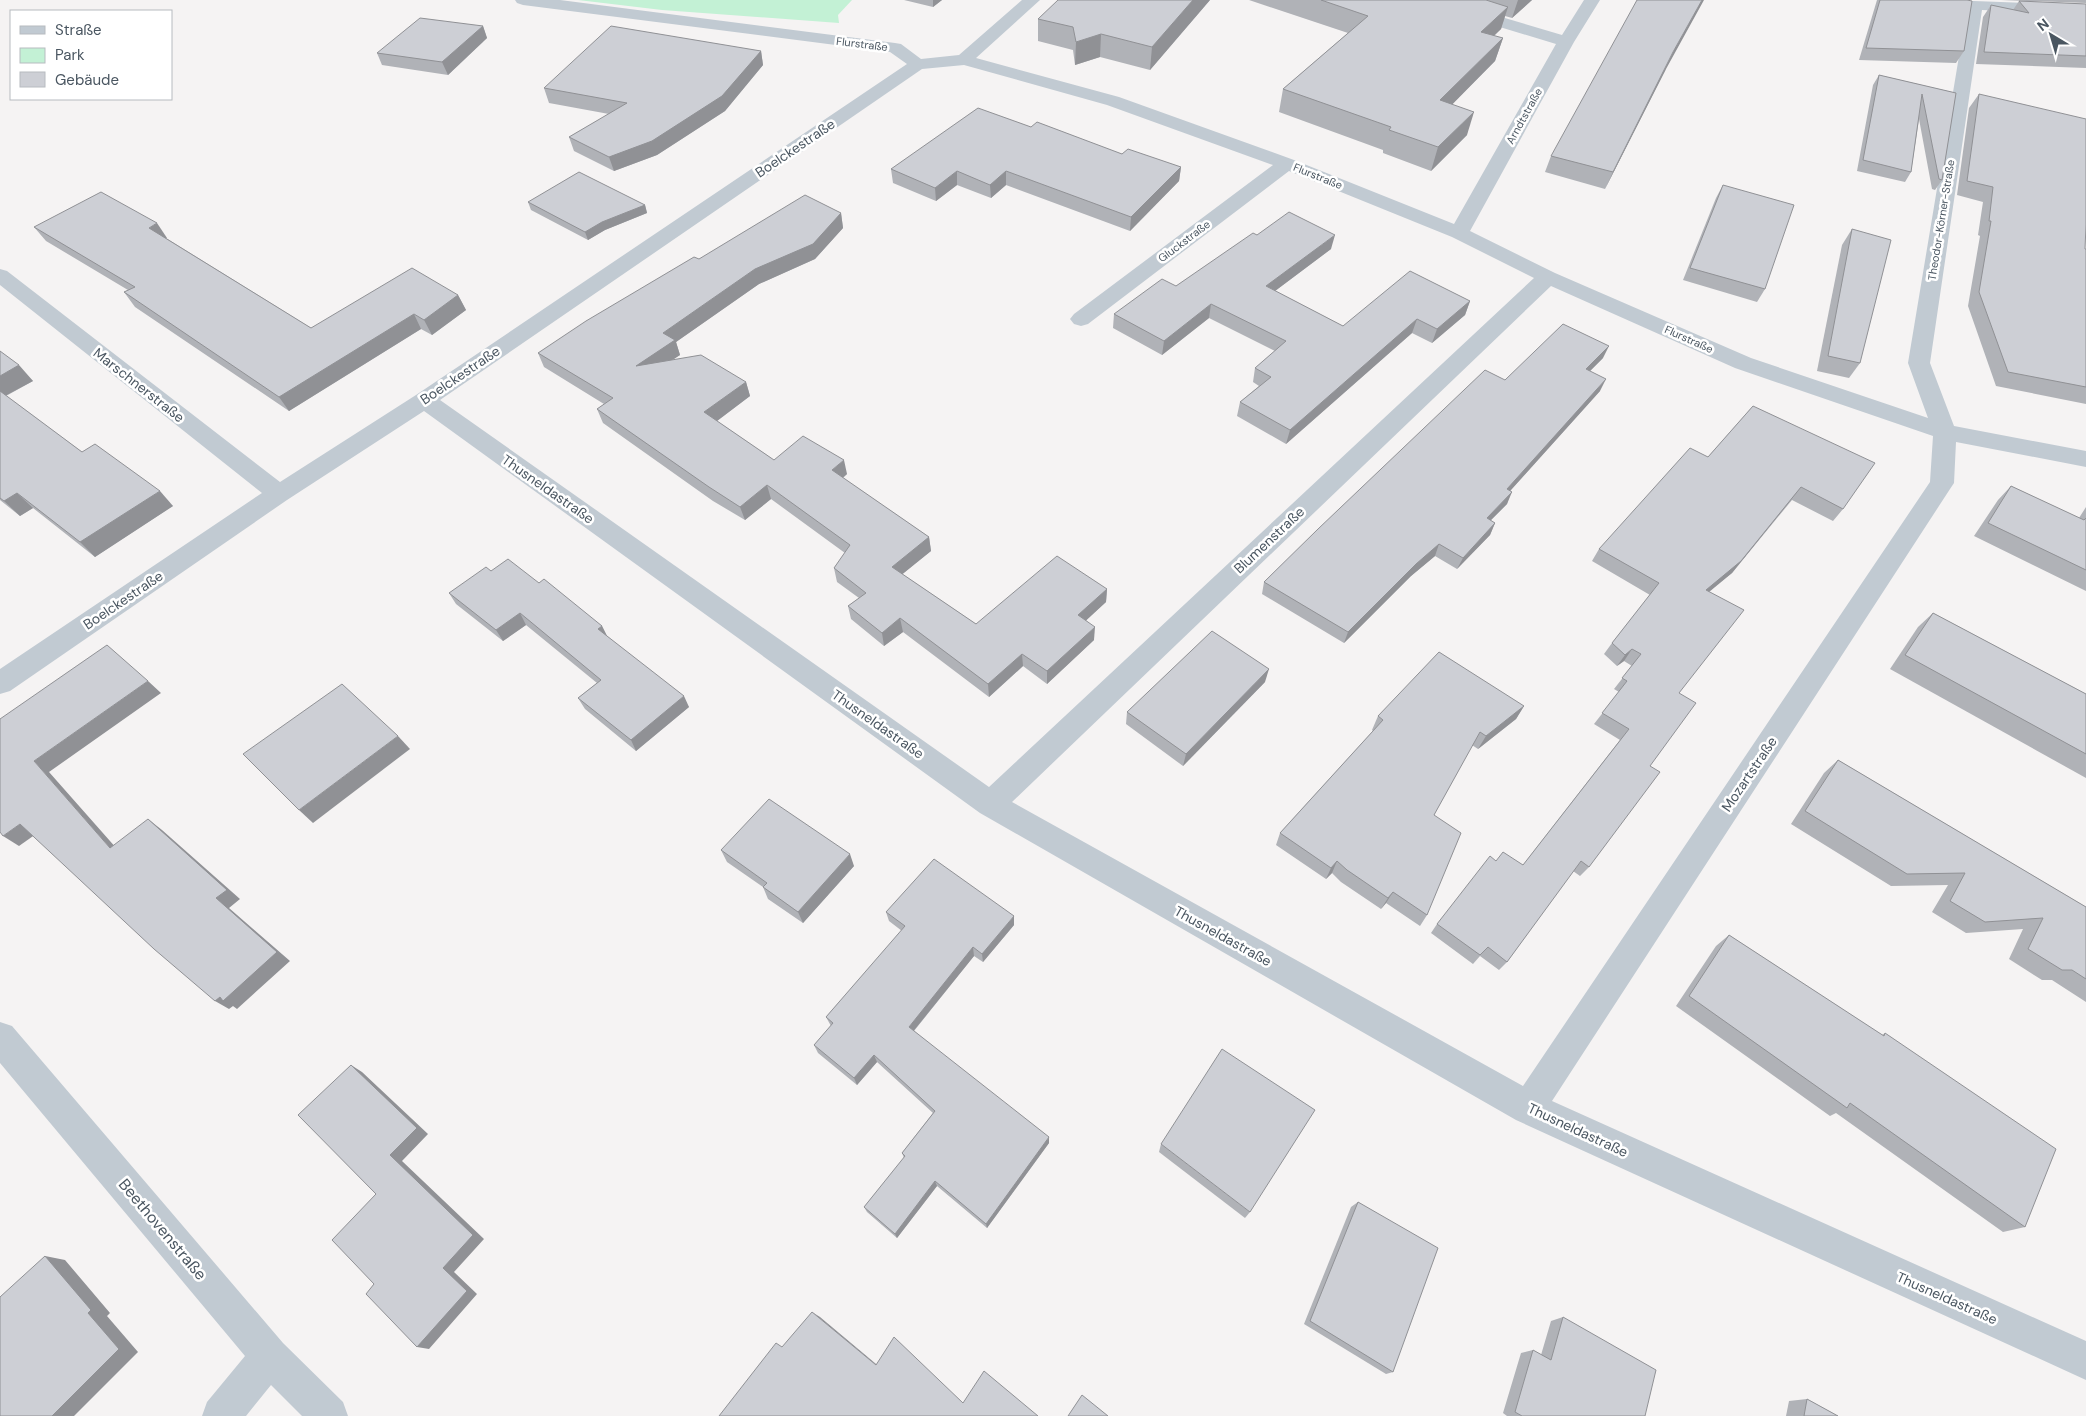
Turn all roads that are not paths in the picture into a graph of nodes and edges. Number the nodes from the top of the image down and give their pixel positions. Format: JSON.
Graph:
{"nodes":[{"id":1,"x":523,"y":0,"type":"edge"},
{"id":2,"x":1032,"y":0,"type":"edge"},
{"id":3,"x":1427,"y":0,"type":"edge"},
{"id":4,"x":1592,"y":0,"type":"edge"},
{"id":5,"x":1955,"y":0,"type":"edge"},
{"id":6,"x":1975,"y":5,"type":"junction"},
{"id":7,"x":2086,"y":10,"type":"edge"},
{"id":8,"x":1566,"y":42,"type":"junction"},
{"id":9,"x":964,"y":60,"type":"junction"},
{"id":10,"x":918,"y":64,"type":"junction"},
{"id":11,"x":1287,"y":164,"type":"junction"},
{"id":12,"x":1459,"y":233,"type":"junction"},
{"id":13,"x":0,"y":275,"type":"edge"},
{"id":14,"x":1548,"y":277,"type":"junction"},
{"id":15,"x":1081,"y":319,"type":"dead end"},
{"id":16,"x":424,"y":400,"type":"junction"},
{"id":17,"x":1945,"y":432,"type":"junction"},
{"id":18,"x":2086,"y":459,"type":"edge"},
{"id":19,"x":279,"y":494,"type":"junction"},
{"id":20,"x":0,"y":683,"type":"edge"},
{"id":21,"x":990,"y":804,"type":"junction"},
{"id":22,"x":0,"y":1038,"type":"edge"},
{"id":23,"x":1528,"y":1108,"type":"junction"},
{"id":24,"x":270,"y":1356,"type":"junction"},
{"id":25,"x":2086,"y":1361,"type":"edge"},
{"id":26,"x":221,"y":1416,"type":"edge"},
{"id":27,"x":329,"y":1416,"type":"edge"}],
"edges":[{"from":1,"to":10,"type":"street","name":"Flurstraße"},
{"from":2,"to":9,"type":"street"},
{"from":3,"to":8,"type":"street"},
{"from":4,"to":8,"type":"street","name":"Arndtstraße"},
{"from":5,"to":6,"type":"street"},
{"from":6,"to":7,"type":"street"},
{"from":6,"to":17,"type":"street","name":"Theodor-Körner-Straße"},
{"from":8,"to":12,"type":"street","name":"Arndtstraße"},
{"from":9,"to":10,"type":"street","name":"Flurstraße"},
{"from":9,"to":11,"type":"street","name":"Flurstraße"},
{"from":10,"to":16,"type":"street","name":"Boelckestraße"},
{"from":11,"to":12,"type":"street","name":"Flurstraße"},
{"from":11,"to":15,"type":"street","name":"Gluckstraße"},
{"from":12,"to":14,"type":"street","name":"Flurstraße"},
{"from":13,"to":19,"type":"street","name":"Marschnerstraße"},
{"from":14,"to":17,"type":"street","name":"Flurstraße"},
{"from":14,"to":21,"type":"street","name":"Blumenstraße"},
{"from":16,"to":19,"type":"street","name":"Boelckestraße"},
{"from":16,"to":21,"type":"street","name":"Thusneldastraße"},
{"from":17,"to":18,"type":"street","name":"Flurstraße"},
{"from":17,"to":23,"type":"street","name":"Mozartstraße"},
{"from":19,"to":20,"type":"street","name":"Boelckestraße"},
{"from":21,"to":23,"type":"street","name":"Thusneldastraße"},
{"from":22,"to":24,"type":"street","name":"Beethovenstraße"},
{"from":23,"to":25,"type":"street","name":"Thusneldastraße"},
{"from":24,"to":26,"type":"street"},
{"from":24,"to":27,"type":"street","name":"Beethovenstraße"}]}
